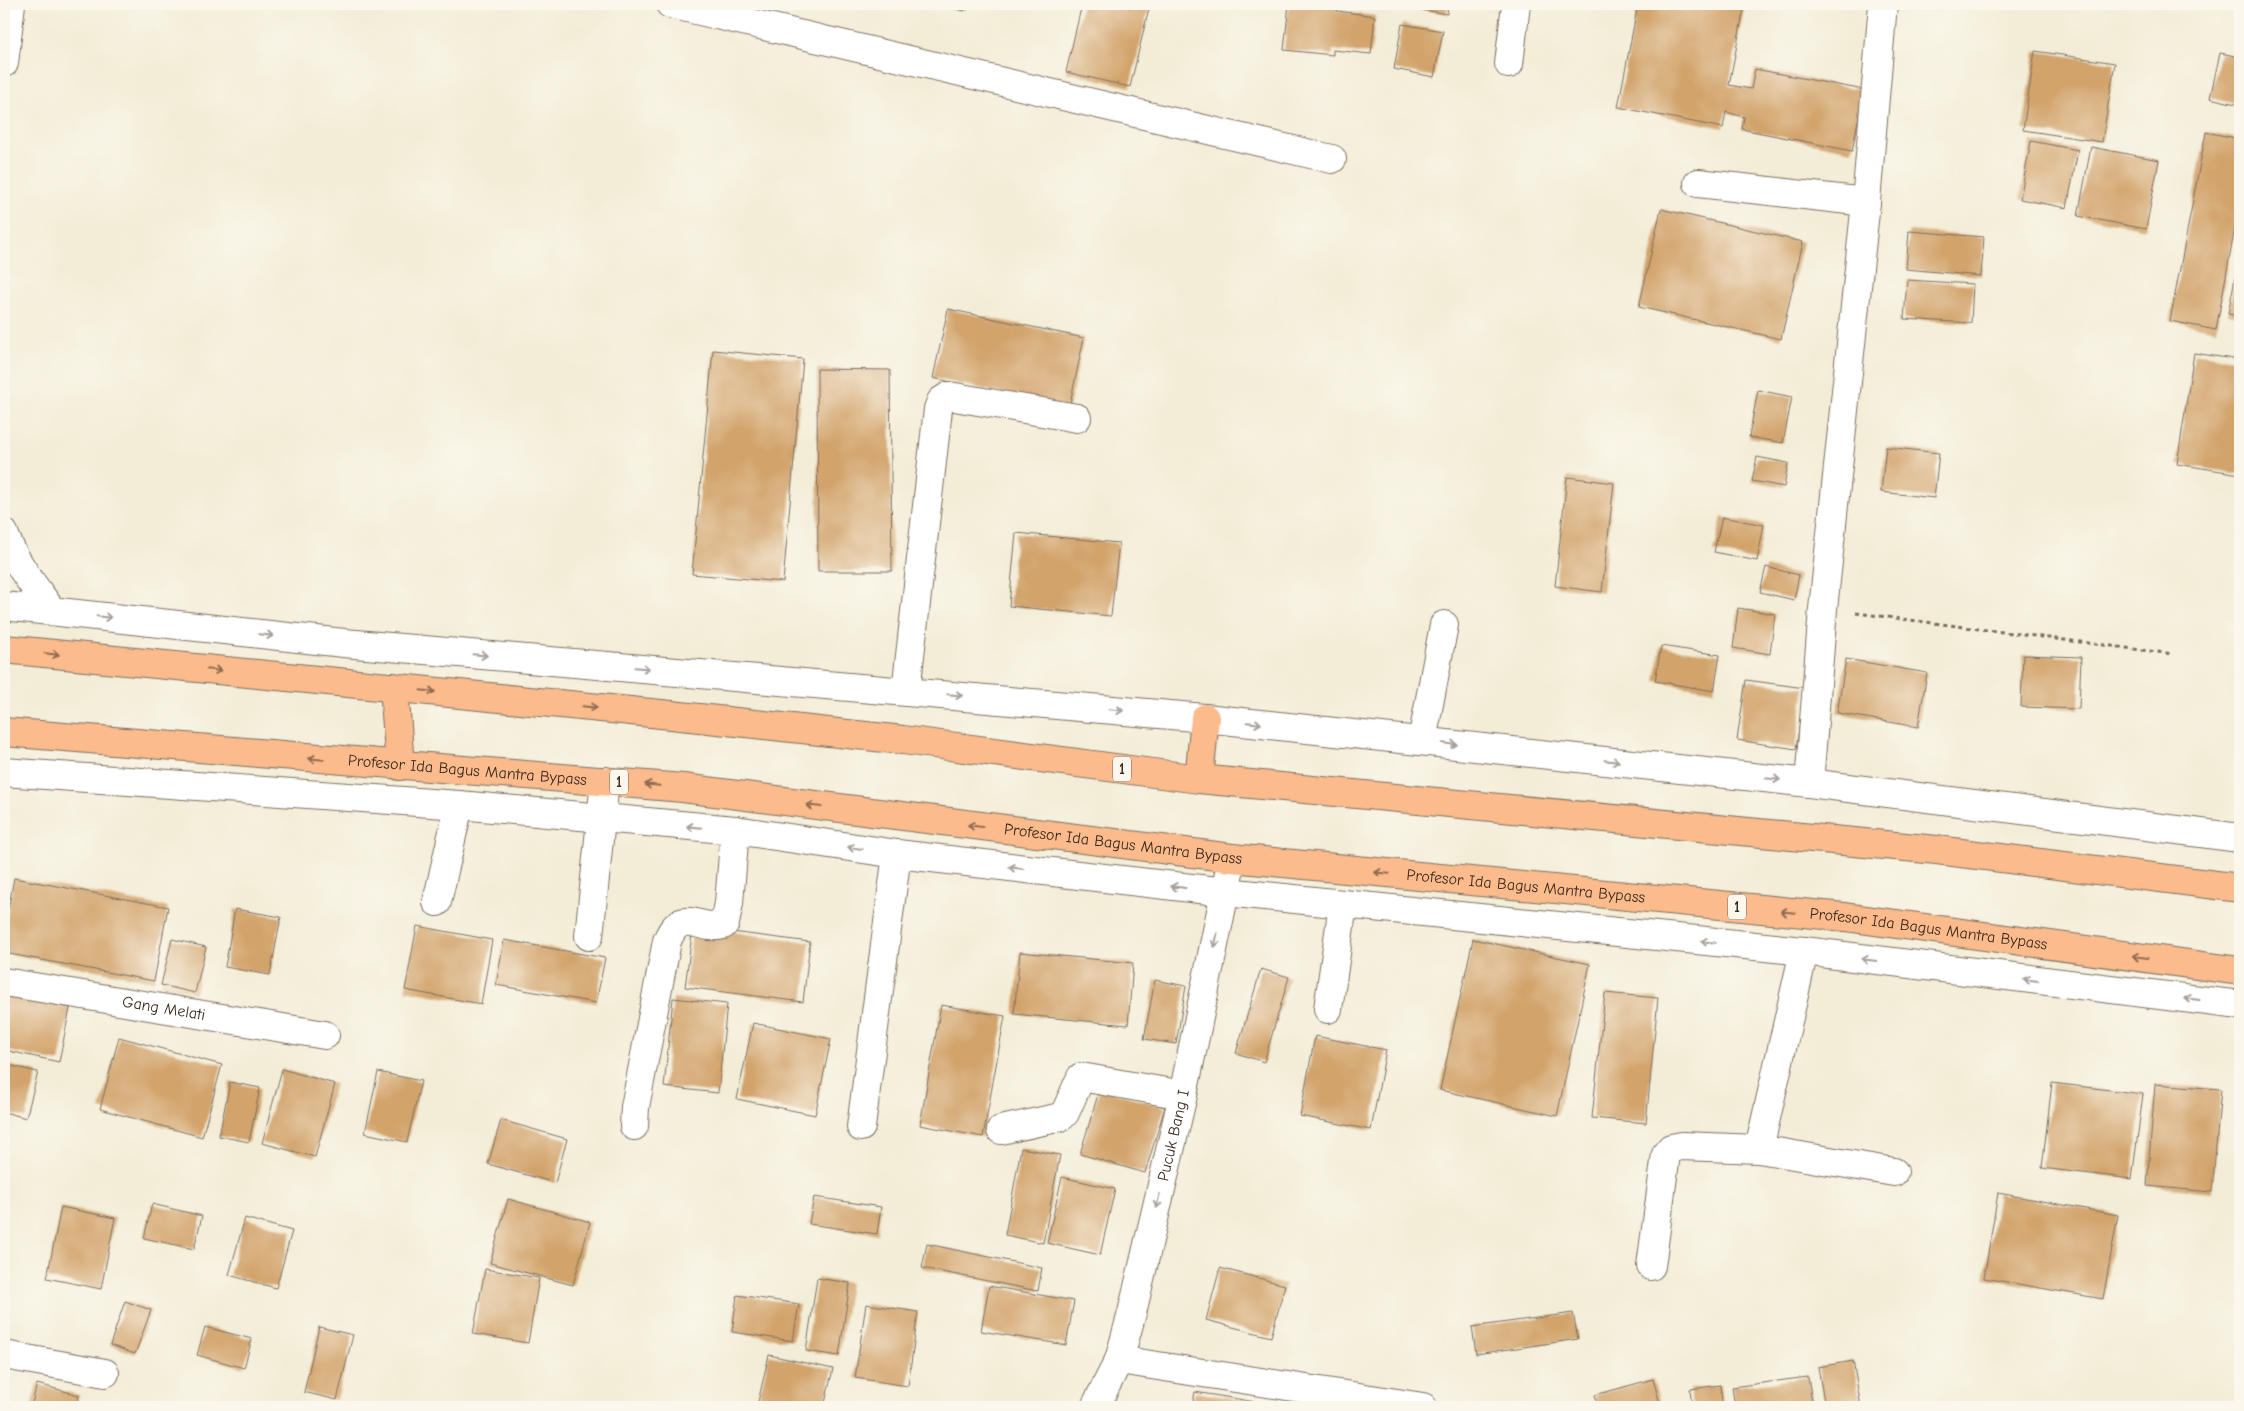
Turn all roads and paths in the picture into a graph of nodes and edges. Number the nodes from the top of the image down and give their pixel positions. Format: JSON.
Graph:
{"nodes":[{"id":1,"x":12,"y":4,"type":"edge"},
{"id":2,"x":670,"y":4,"type":"edge"},
{"id":3,"x":1516,"y":4,"type":"edge"},
{"id":4,"x":1883,"y":4,"type":"edge"},
{"id":5,"x":4,"y":63,"type":"edge"},
{"id":6,"x":1509,"y":64,"type":"dead end"},
{"id":7,"x":1332,"y":159,"type":"dead end"},
{"id":8,"x":1698,"y":183,"type":"dead end"},
{"id":9,"x":1866,"y":202,"type":"junction"},
{"id":10,"x":1077,"y":418,"type":"dead end"},
{"id":11,"x":4,"y":533,"type":"edge"},
{"id":12,"x":4,"y":606,"type":"edge"},
{"id":13,"x":1823,"y":609,"type":"junction"},
{"id":14,"x":52,"y":611,"type":"junction"},
{"id":15,"x":1444,"y":625,"type":"dead end"},
{"id":16,"x":4,"y":649,"type":"edge"},
{"id":17,"x":2173,"y":654,"type":"dead end"},
{"id":18,"x":394,"y":687,"type":"junction"},
{"id":19,"x":906,"y":691,"type":"junction"},
{"id":20,"x":1205,"y":718,"type":"junction"},
{"id":21,"x":4,"y":732,"type":"edge"},
{"id":22,"x":1422,"y":741,"type":"junction"},
{"id":23,"x":400,"y":766,"type":"junction"},
{"id":24,"x":4,"y":772,"type":"edge"},
{"id":25,"x":1199,"y":779,"type":"junction"},
{"id":26,"x":605,"y":781,"type":"junction"},
{"id":27,"x":1809,"y":782,"type":"junction"},
{"id":28,"x":459,"y":805,"type":"junction"},
{"id":29,"x":601,"y":820,"type":"junction"},
{"id":30,"x":734,"y":830,"type":"junction"},
{"id":31,"x":2240,"y":838,"type":"edge"},
{"id":32,"x":897,"y":854,"type":"junction"},
{"id":33,"x":1232,"y":858,"type":"junction"},
{"id":34,"x":2240,"y":888,"type":"edge"},
{"id":35,"x":1226,"y":892,"type":"junction"},
{"id":36,"x":437,"y":902,"type":"dead end"},
{"id":37,"x":1342,"y":904,"type":"junction"},
{"id":38,"x":588,"y":936,"type":"dead end"},
{"id":39,"x":1804,"y":952,"type":"junction"},
{"id":40,"x":2240,"y":971,"type":"edge"},
{"id":41,"x":4,"y":982,"type":"edge"},
{"id":42,"x":2240,"y":1005,"type":"edge"},
{"id":43,"x":1328,"y":1009,"type":"dead end"},
{"id":44,"x":325,"y":1035,"type":"dead end"},
{"id":45,"x":1183,"y":1096,"type":"junction"},
{"id":46,"x":634,"y":1126,"type":"dead end"},
{"id":47,"x":862,"y":1128,"type":"dead end"},
{"id":48,"x":1001,"y":1130,"type":"dead end"},
{"id":49,"x":1758,"y":1148,"type":"junction"},
{"id":50,"x":1894,"y":1172,"type":"dead end"},
{"id":51,"x":1651,"y":1266,"type":"dead end"},
{"id":52,"x":4,"y":1355,"type":"edge"},
{"id":53,"x":1119,"y":1360,"type":"junction"},
{"id":54,"x":105,"y":1373,"type":"dead end"},
{"id":55,"x":1095,"y":1407,"type":"edge"},
{"id":56,"x":1423,"y":1407,"type":"edge"}],
"edges":[{"from":1,"to":5,"type":"street"},
{"from":2,"to":7,"type":"street"},
{"from":3,"to":6,"type":"street"},
{"from":4,"to":9,"type":"street"},
{"from":8,"to":9,"type":"street"},
{"from":9,"to":13,"type":"street"},
{"from":10,"to":19,"type":"street"},
{"from":11,"to":14,"type":"street"},
{"from":12,"to":14,"type":"street"},
{"from":13,"to":17,"type":"path"},
{"from":13,"to":27,"type":"street"},
{"from":14,"to":19,"type":"street","one_way":true},
{"from":15,"to":22,"type":"street"},
{"from":16,"to":18,"type":"highway","number":"1","one_way":true},
{"from":18,"to":23,"type":"highway"},
{"from":18,"to":25,"type":"highway","number":"1","one_way":true},
{"from":19,"to":20,"type":"street","one_way":true},
{"from":20,"to":22,"type":"street","one_way":true},
{"from":20,"to":25,"type":"highway"},
{"from":23,"to":21,"type":"highway","name":"Profesor Ida Bagus Mantra Bypass","number":"1","one_way":true},
{"from":22,"to":27,"type":"street","one_way":true},
{"from":23,"to":26,"type":"highway","name":"Profesor Ida Bagus Mantra Bypass","number":"1"},
{"from":24,"to":28,"type":"street"},
{"from":25,"to":34,"type":"highway","number":"1"},
{"from":26,"to":29,"type":"street"},
{"from":33,"to":26,"type":"highway","name":"Profesor Ida Bagus Mantra Bypass","number":"1","one_way":true},
{"from":27,"to":31,"type":"street"},
{"from":28,"to":29,"type":"street"},
{"from":28,"to":36,"type":"street"},
{"from":30,"to":29,"type":"street","one_way":true},
{"from":29,"to":38,"type":"street"},
{"from":32,"to":30,"type":"street","one_way":true},
{"from":30,"to":46,"type":"street"},
{"from":35,"to":32,"type":"street","one_way":true},
{"from":32,"to":47,"type":"street"},
{"from":33,"to":35,"type":"street","name":"Pucuk Bang I"},
{"from":40,"to":33,"type":"highway","name":"Profesor Ida Bagus Mantra Bypass","number":"1","one_way":true},
{"from":35,"to":37,"type":"street"},
{"from":35,"to":45,"type":"street","name":"Pucuk Bang I","one_way":true},
{"from":39,"to":37,"type":"street","one_way":true},
{"from":37,"to":43,"type":"street"},
{"from":42,"to":39,"type":"street","one_way":true},
{"from":39,"to":49,"type":"street"},
{"from":41,"to":44,"type":"street","name":"Gang Melati"},
{"from":45,"to":48,"type":"street"},
{"from":45,"to":53,"type":"street","name":"Pucuk Bang I","one_way":true},
{"from":49,"to":50,"type":"street"},
{"from":49,"to":51,"type":"street"},
{"from":52,"to":54,"type":"street"},
{"from":53,"to":55,"type":"street","name":"Pucuk Bang I"},
{"from":53,"to":56,"type":"street"}]}
